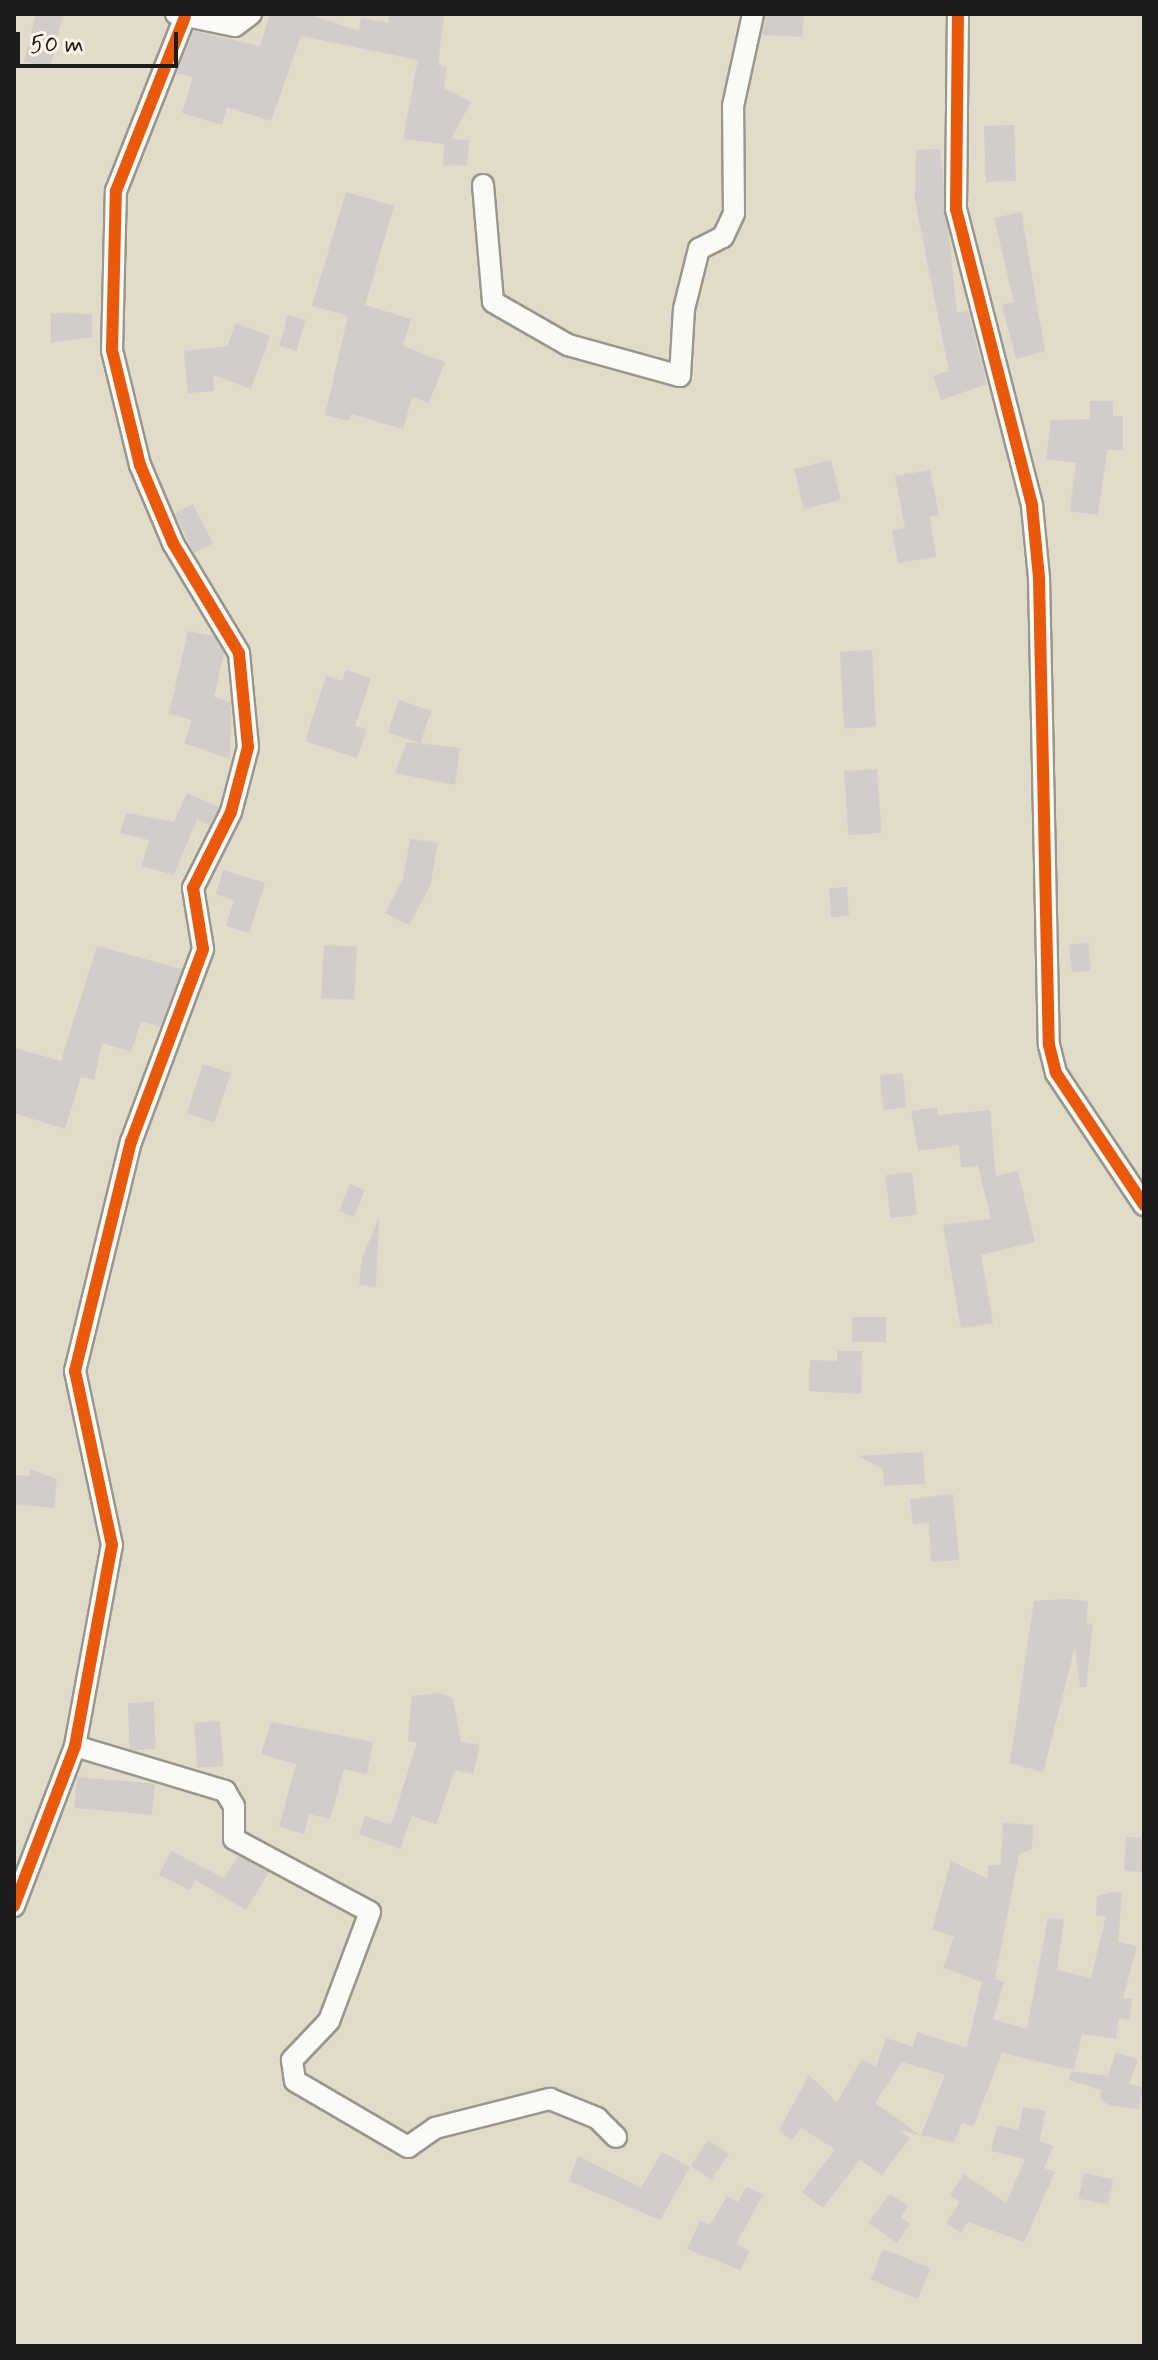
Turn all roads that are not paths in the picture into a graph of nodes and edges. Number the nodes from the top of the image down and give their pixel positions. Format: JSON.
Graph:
{"nodes":[{"id":1,"x":251,"y":14,"type":"edge"},
{"id":2,"x":753,"y":14,"type":"edge"},
{"id":3,"x":958,"y":14,"type":"edge"},
{"id":4,"x":181,"y":16,"type":"edge"},
{"id":5,"x":483,"y":185,"type":"dead end"},
{"id":6,"x":1144,"y":1205,"type":"edge"},
{"id":7,"x":75,"y":1746,"type":"junction"},
{"id":8,"x":14,"y":1906,"type":"edge"},
{"id":9,"x":616,"y":2137,"type":"dead end"}],
"edges":[{"from":1,"to":4,"type":"street"},
{"from":2,"to":5,"type":"street"},
{"from":3,"to":6,"type":"street"},
{"from":4,"to":7,"type":"street"},
{"from":7,"to":8,"type":"street"},
{"from":7,"to":9,"type":"street"}]}
